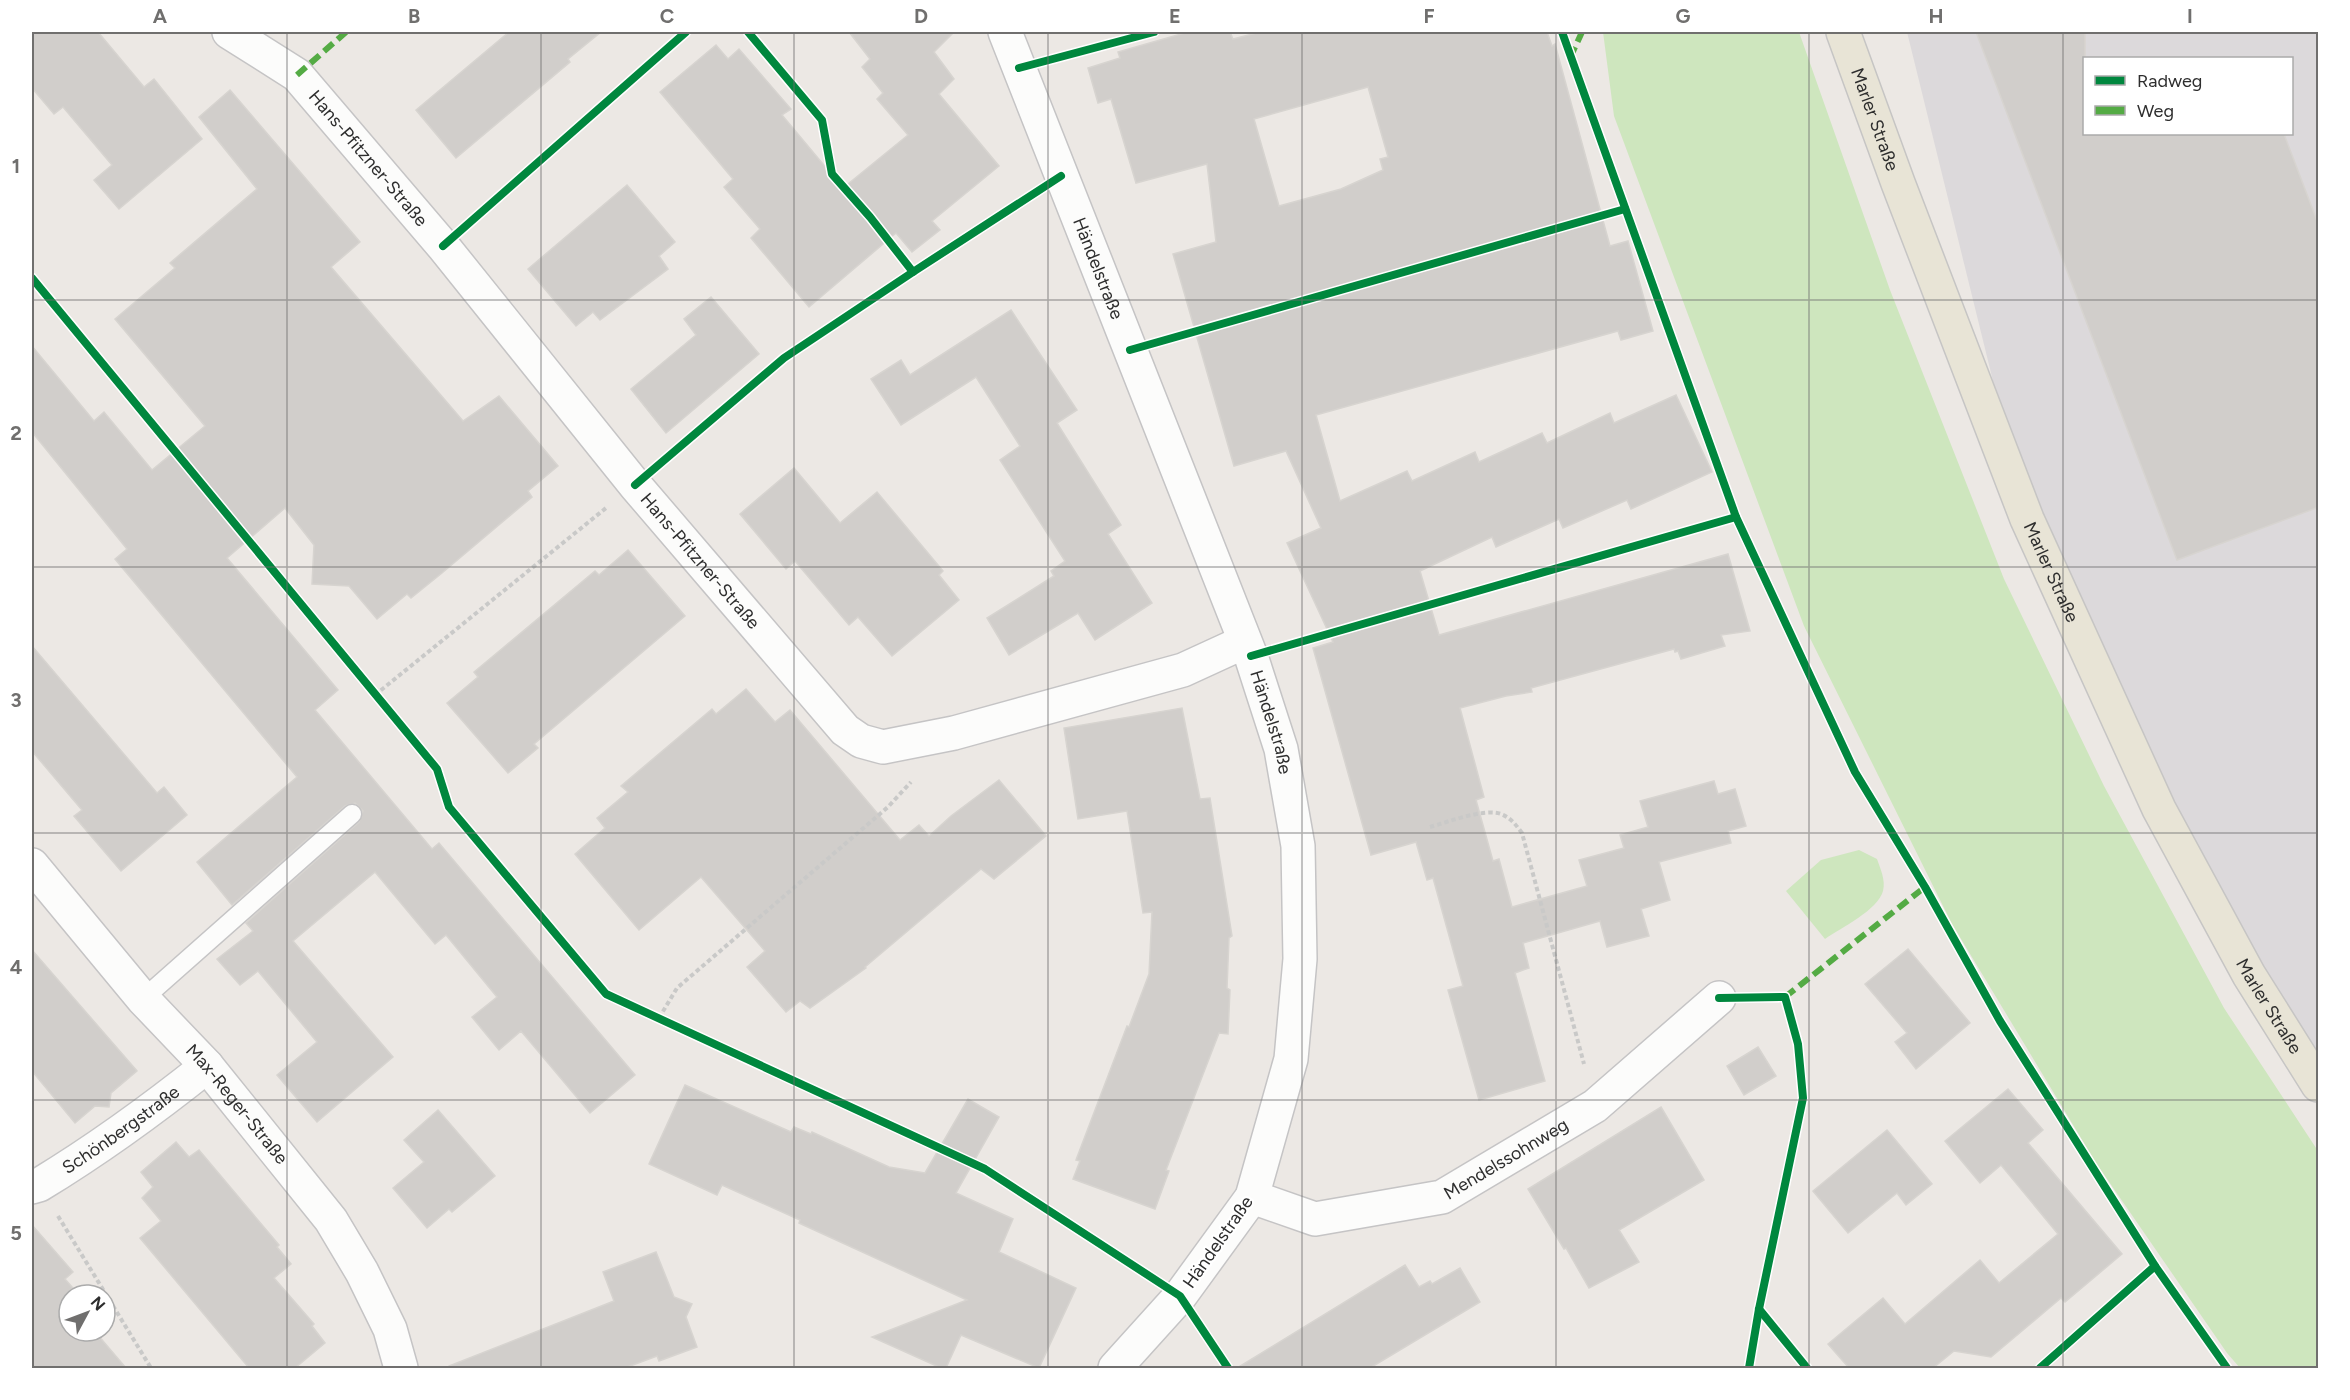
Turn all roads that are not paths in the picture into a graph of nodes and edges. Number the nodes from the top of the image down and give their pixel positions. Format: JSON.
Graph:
{"nodes":[{"id":1,"x":229,"y":32,"type":"edge"},
{"id":2,"x":1005,"y":32,"type":"edge"},
{"id":3,"x":1843,"y":32,"type":"edge"},
{"id":4,"x":1244,"y":642,"type":"junction"},
{"id":5,"x":352,"y":814,"type":"dead end"},
{"id":6,"x":32,"y":865,"type":"edge"},
{"id":7,"x":1719,"y":998,"type":"dead end"},
{"id":8,"x":143,"y":999,"type":"junction"},
{"id":9,"x":207,"y":1066,"type":"junction"},
{"id":10,"x":2319,"y":1084,"type":"edge"},
{"id":11,"x":35,"y":1186,"type":"edge"},
{"id":12,"x":1252,"y":1197,"type":"junction"},
{"id":13,"x":401,"y":1368,"type":"edge"},
{"id":14,"x":1115,"y":1368,"type":"edge"}],
"edges":[{"from":1,"to":4,"type":"street","name":"Hans-Pfitzner-Straße"},
{"from":2,"to":4,"type":"street","name":"Händelstraße"},
{"from":3,"to":10,"type":"main road","name":"Marler Straße"},
{"from":4,"to":12,"type":"street","name":"Händelstraße"},
{"from":5,"to":8,"type":"lane"},
{"from":6,"to":8,"type":"street","name":"Max-Reger-Straße"},
{"from":7,"to":12,"type":"street","name":"Mendelssohnweg"},
{"from":8,"to":9,"type":"street","name":"Max-Reger-Straße"},
{"from":9,"to":11,"type":"street","name":"Schönbergstraße"},
{"from":9,"to":13,"type":"street","name":"Max-Reger-Straße"},
{"from":12,"to":14,"type":"street","name":"Händelstraße"}]}
